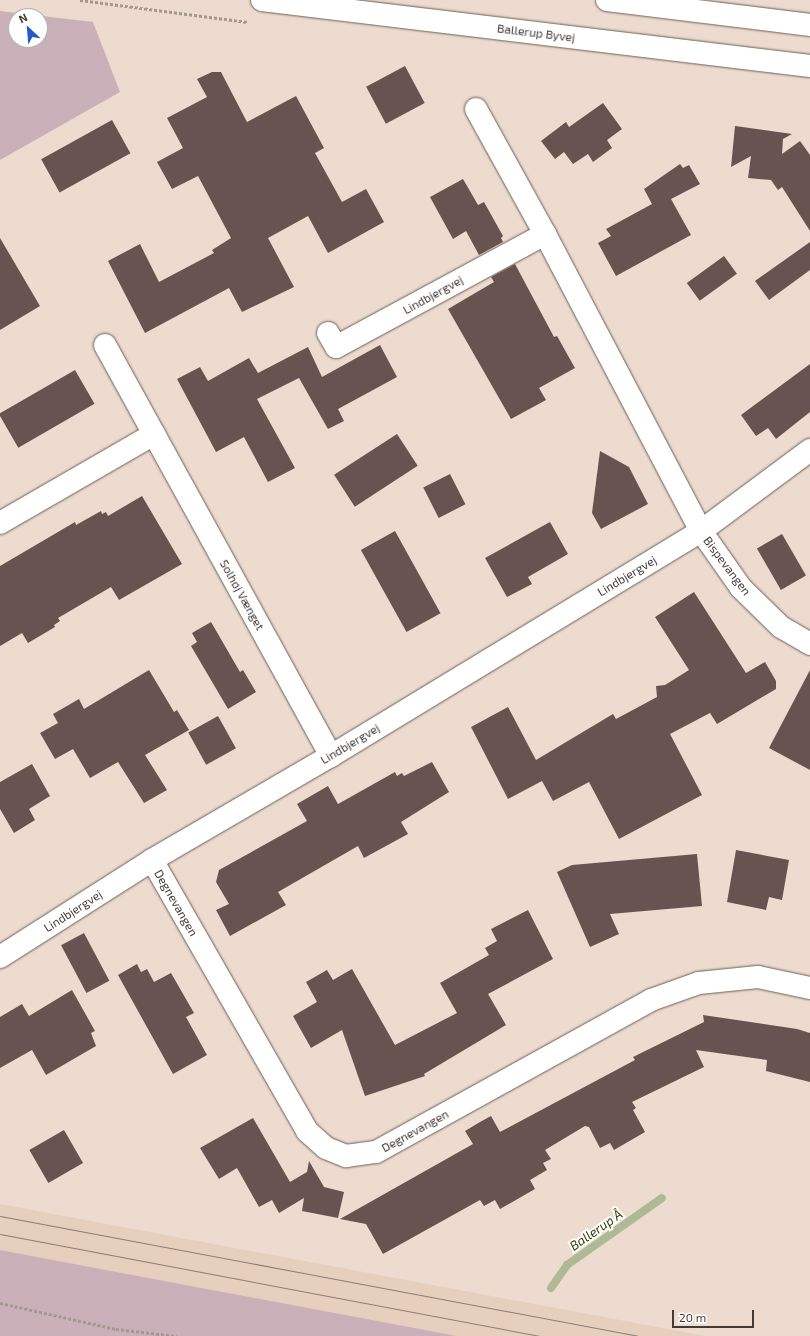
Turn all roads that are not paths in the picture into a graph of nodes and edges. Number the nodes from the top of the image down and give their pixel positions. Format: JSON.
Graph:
{"nodes":[{"id":1,"x":262,"y":0,"type":"edge"},
{"id":2,"x":607,"y":0,"type":"edge"},
{"id":3,"x":810,"y":25,"type":"edge"},
{"id":4,"x":810,"y":66,"type":"edge"},
{"id":5,"x":476,"y":109,"type":"dead end"},
{"id":6,"x":545,"y":234,"type":"junction"},
{"id":7,"x":328,"y":333,"type":"dead end"},
{"id":8,"x":105,"y":345,"type":"dead end"},
{"id":9,"x":154,"y":434,"type":"junction"},
{"id":10,"x":810,"y":450,"type":"edge"},
{"id":11,"x":0,"y":522,"type":"edge"},
{"id":12,"x":701,"y":531,"type":"junction"},
{"id":13,"x":810,"y":644,"type":"edge"},
{"id":14,"x":331,"y":756,"type":"junction"},
{"id":15,"x":152,"y":860,"type":"junction"},
{"id":16,"x":0,"y":957,"type":"edge"},
{"id":17,"x":810,"y":988,"type":"edge"}],
"edges":[{"from":1,"to":4,"type":"street","name":"Ballerup Byvej"},
{"from":2,"to":3,"type":"street"},
{"from":5,"to":6,"type":"street"},
{"from":6,"to":7,"type":"street","name":"Lindbjergvej"},
{"from":6,"to":12,"type":"street"},
{"from":8,"to":9,"type":"street","name":"Solhøj Vænget"},
{"from":9,"to":11,"type":"street"},
{"from":9,"to":14,"type":"street","name":"Solhøj Vænget"},
{"from":10,"to":12,"type":"street","name":"Lindbjergvej"},
{"from":12,"to":13,"type":"street","name":"Bispevangen"},
{"from":12,"to":14,"type":"street","name":"Lindbjergvej"},
{"from":14,"to":15,"type":"street","name":"Lindbjergvej"},
{"from":15,"to":16,"type":"street","name":"Lindbjergvej"},
{"from":15,"to":17,"type":"street","name":"Degnevangen"}]}
